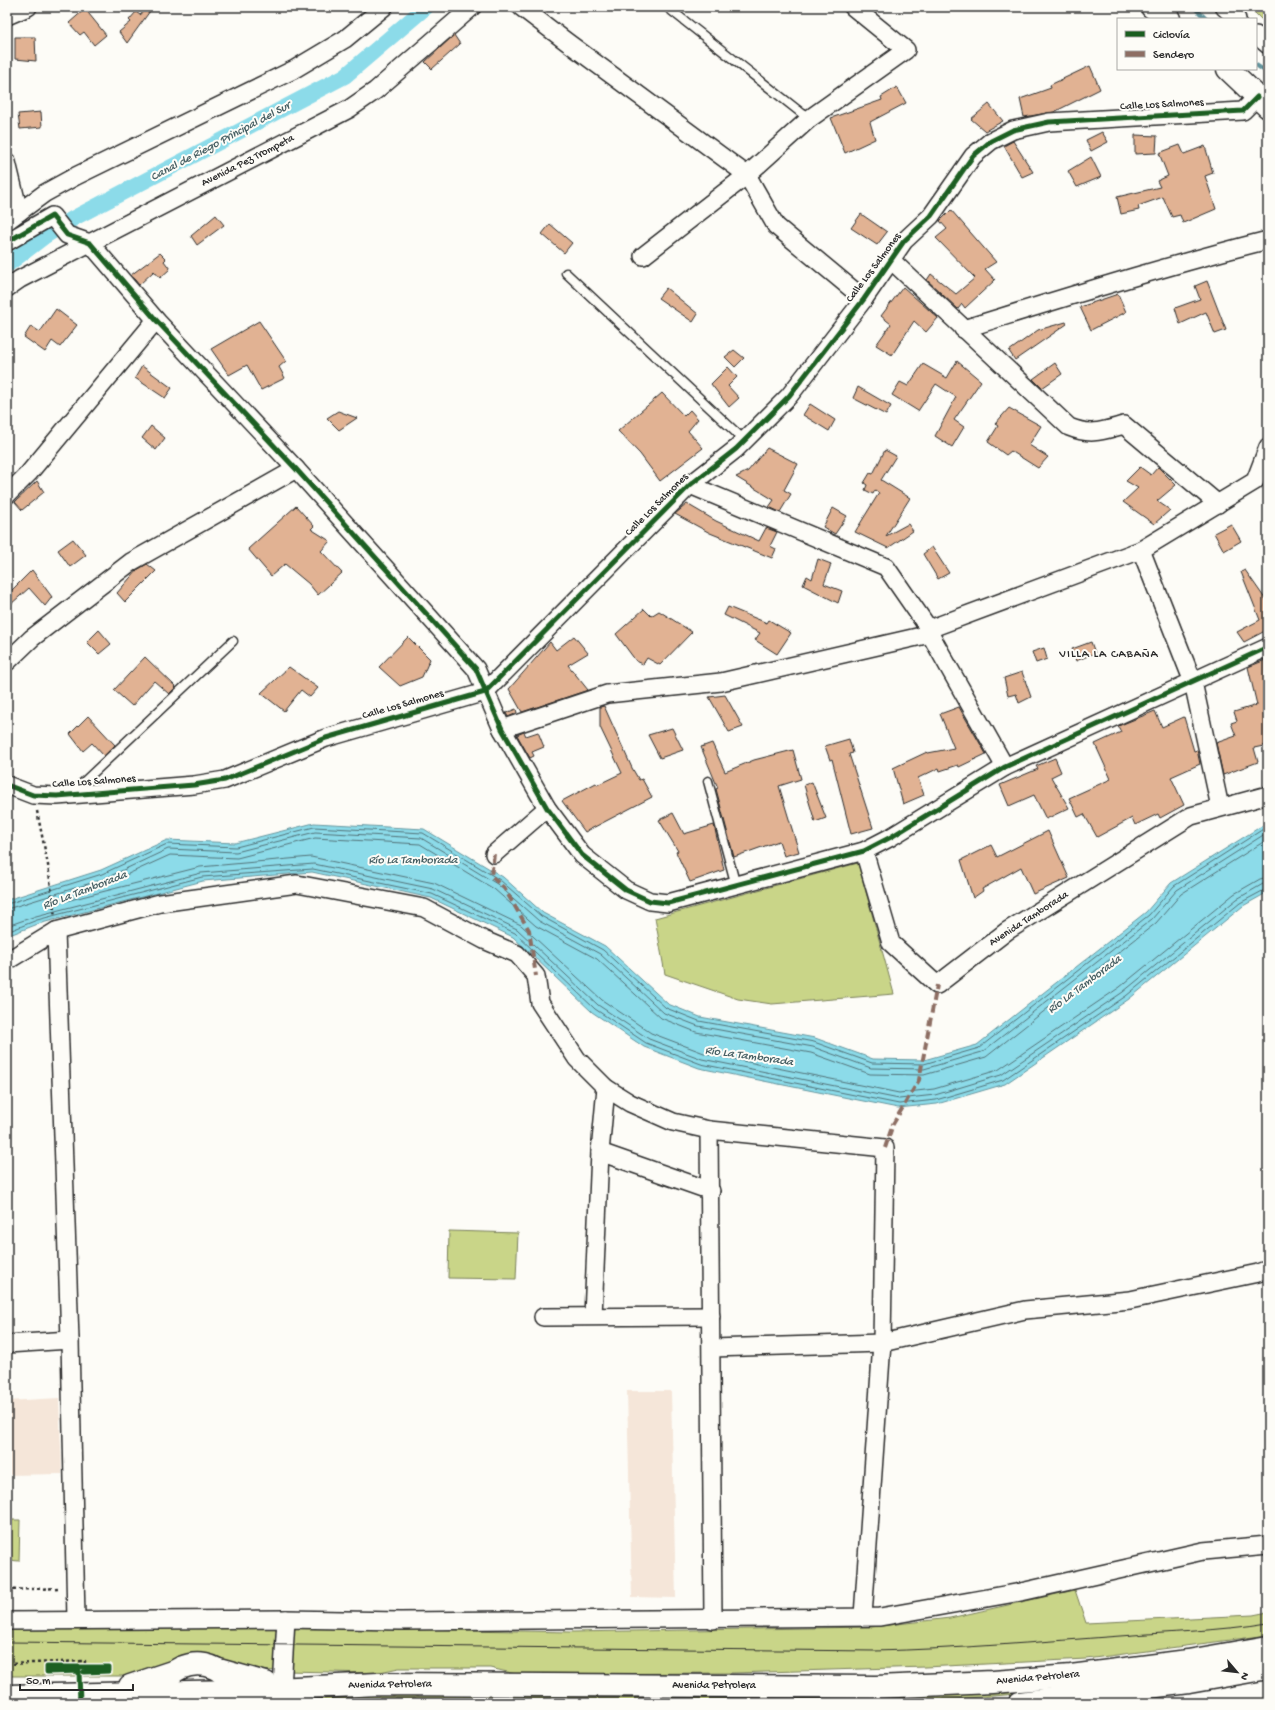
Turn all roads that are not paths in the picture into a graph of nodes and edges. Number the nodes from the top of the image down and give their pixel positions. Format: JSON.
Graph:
{"nodes":[{"id":1,"x":28,"y":7,"type":"edge"},
{"id":2,"x":384,"y":7,"type":"edge"},
{"id":3,"x":472,"y":7,"type":"edge"},
{"id":4,"x":521,"y":7,"type":"edge"},
{"id":5,"x":667,"y":7,"type":"edge"},
{"id":6,"x":853,"y":7,"type":"edge"},
{"id":7,"x":1224,"y":7,"type":"edge"},
{"id":8,"x":7,"y":16,"type":"edge"},
{"id":9,"x":1236,"y":18,"type":"edge"},
{"id":10,"x":1257,"y":35,"type":"edge"},
{"id":11,"x":1268,"y":45,"type":"edge"},
{"id":12,"x":1229,"y":70,"type":"edge"},
{"id":13,"x":1263,"y":102,"type":"edge"},
{"id":14,"x":809,"y":119,"type":"junction"},
{"id":15,"x":7,"y":162,"type":"edge"},
{"id":16,"x":747,"y":175,"type":"junction"},
{"id":17,"x":13,"y":217,"type":"edge"},
{"id":18,"x":1268,"y":240,"type":"edge"},
{"id":19,"x":7,"y":242,"type":"edge"},
{"id":20,"x":90,"y":243,"type":"junction"},
{"id":21,"x":643,"y":256,"type":"dead end"},
{"id":22,"x":891,"y":260,"type":"junction"},
{"id":23,"x":566,"y":273,"type":"dead end"},
{"id":24,"x":7,"y":288,"type":"edge"},
{"id":25,"x":864,"y":299,"type":"junction"},
{"id":26,"x":156,"y":320,"type":"junction"},
{"id":27,"x":963,"y":329,"type":"junction"},
{"id":28,"x":744,"y":440,"type":"junction"},
{"id":29,"x":1268,"y":447,"type":"edge"},
{"id":30,"x":296,"y":470,"type":"junction"},
{"id":31,"x":690,"y":485,"type":"junction"},
{"id":32,"x":7,"y":494,"type":"edge"},
{"id":33,"x":1218,"y":504,"type":"junction"},
{"id":34,"x":1141,"y":550,"type":"junction"},
{"id":35,"x":929,"y":631,"type":"junction"},
{"id":36,"x":233,"y":642,"type":"dead end"},
{"id":37,"x":1268,"y":646,"type":"edge"},
{"id":38,"x":7,"y":662,"type":"edge"},
{"id":39,"x":1193,"y":682,"type":"junction"},
{"id":40,"x":485,"y":692,"type":"junction"},
{"id":41,"x":502,"y":729,"type":"junction"},
{"id":42,"x":1005,"y":767,"type":"junction"},
{"id":43,"x":708,"y":781,"type":"dead end"},
{"id":44,"x":7,"y":786,"type":"edge"},
{"id":45,"x":70,"y":794,"type":"junction"},
{"id":46,"x":1268,"y":795,"type":"edge"},
{"id":47,"x":1220,"y":807,"type":"junction"},
{"id":48,"x":547,"y":808,"type":"junction"},
{"id":49,"x":864,"y":851,"type":"junction"},
{"id":50,"x":494,"y":854,"type":"dead end"},
{"id":51,"x":736,"y":886,"type":"junction"},
{"id":52,"x":56,"y":931,"type":"junction"},
{"id":53,"x":7,"y":961,"type":"edge"},
{"id":54,"x":606,"y":1088,"type":"junction"},
{"id":55,"x":709,"y":1130,"type":"junction"},
{"id":56,"x":600,"y":1152,"type":"junction"},
{"id":57,"x":711,"y":1191,"type":"junction"},
{"id":58,"x":1268,"y":1269,"type":"edge"},
{"id":59,"x":593,"y":1316,"type":"junction"},
{"id":60,"x":711,"y":1316,"type":"junction"},
{"id":61,"x":543,"y":1317,"type":"dead end"},
{"id":62,"x":70,"y":1340,"type":"junction"},
{"id":63,"x":882,"y":1343,"type":"junction"},
{"id":64,"x":7,"y":1344,"type":"edge"},
{"id":65,"x":712,"y":1348,"type":"junction"},
{"id":66,"x":1268,"y":1545,"type":"edge"},
{"id":67,"x":863,"y":1616,"type":"junction"},
{"id":68,"x":76,"y":1619,"type":"junction"},
{"id":69,"x":286,"y":1619,"type":"junction"},
{"id":70,"x":7,"y":1620,"type":"edge"},
{"id":71,"x":713,"y":1620,"type":"junction"},
{"id":72,"x":1268,"y":1647,"type":"edge"},
{"id":73,"x":1268,"y":1668,"type":"edge"},
{"id":74,"x":219,"y":1670,"type":"junction"},
{"id":75,"x":172,"y":1672,"type":"junction"},
{"id":76,"x":282,"y":1688,"type":"junction"},
{"id":77,"x":109,"y":1694,"type":"junction"},
{"id":78,"x":7,"y":1696,"type":"edge"},
{"id":79,"x":236,"y":1697,"type":"edge"},
{"id":80,"x":157,"y":1698,"type":"edge"},
{"id":81,"x":1020,"y":1703,"type":"edge"}],
"edges":[{"from":1,"to":8,"type":"street"},
{"from":2,"to":17,"type":"street"},
{"from":3,"to":20,"type":"street","name":"Avenida Pez Trompeta"},
{"from":4,"to":16,"type":"street"},
{"from":5,"to":14,"type":"lane"},
{"from":6,"to":14,"type":"street"},
{"from":7,"to":9,"type":"street"},
{"from":10,"to":11,"type":"street"},
{"from":12,"to":13,"type":"main road"},
{"from":13,"to":22,"type":"street","name":"Calle Los Salmones"},
{"from":14,"to":16,"type":"street"},
{"from":15,"to":17,"type":"street"},
{"from":16,"to":21,"type":"street"},
{"from":16,"to":25,"type":"street"},
{"from":18,"to":27,"type":"street"},
{"from":19,"to":20,"type":"street"},
{"from":20,"to":24,"type":"street","name":"Avenida Pez Trompeta"},
{"from":20,"to":26,"type":"street"},
{"from":22,"to":25,"type":"street","name":"Calle Los Salmones"},
{"from":22,"to":27,"type":"street"},
{"from":23,"to":28,"type":"lane"},
{"from":25,"to":28,"type":"street","name":"Calle Los Salmones"},
{"from":26,"to":30,"type":"street"},
{"from":26,"to":32,"type":"street"},
{"from":27,"to":33,"type":"street"},
{"from":28,"to":31,"type":"street","name":"Calle Los Salmones"},
{"from":29,"to":33,"type":"street"},
{"from":30,"to":38,"type":"street"},
{"from":30,"to":40,"type":"street"},
{"from":31,"to":35,"type":"street"},
{"from":31,"to":40,"type":"street","name":"Calle Los Salmones"},
{"from":33,"to":34,"type":"street"},
{"from":34,"to":35,"type":"street"},
{"from":34,"to":39,"type":"street"},
{"from":35,"to":41,"type":"street"},
{"from":35,"to":42,"type":"street"},
{"from":36,"to":45,"type":"lane"},
{"from":37,"to":39,"type":"street"},
{"from":39,"to":42,"type":"street"},
{"from":39,"to":47,"type":"street"},
{"from":40,"to":41,"type":"street"},
{"from":40,"to":45,"type":"street","name":"Calle Los Salmones"},
{"from":41,"to":48,"type":"street"},
{"from":42,"to":49,"type":"street"},
{"from":43,"to":51,"type":"lane"},
{"from":44,"to":45,"type":"street","name":"Calle Los Salmones"},
{"from":46,"to":47,"type":"street","name":"Avenida Tamborada"},
{"from":47,"to":49,"type":"street","name":"Avenida Tamborada"},
{"from":48,"to":50,"type":"street"},
{"from":48,"to":51,"type":"street"},
{"from":49,"to":51,"type":"street"},
{"from":52,"to":53,"type":"street"},
{"from":52,"to":54,"type":"street"},
{"from":52,"to":62,"type":"street"},
{"from":54,"to":55,"type":"street"},
{"from":54,"to":56,"type":"street"},
{"from":55,"to":57,"type":"street"},
{"from":55,"to":63,"type":"street"},
{"from":56,"to":57,"type":"street"},
{"from":56,"to":59,"type":"street"},
{"from":57,"to":60,"type":"street"},
{"from":58,"to":63,"type":"street"},
{"from":59,"to":60,"type":"street"},
{"from":59,"to":61,"type":"street"},
{"from":60,"to":65,"type":"street"},
{"from":62,"to":64,"type":"street"},
{"from":62,"to":68,"type":"street"},
{"from":63,"to":65,"type":"street"},
{"from":63,"to":67,"type":"street"},
{"from":65,"to":71,"type":"street"},
{"from":66,"to":67,"type":"street"},
{"from":67,"to":71,"type":"street"},
{"from":68,"to":69,"type":"street"},
{"from":68,"to":70,"type":"street"},
{"from":69,"to":71,"type":"street"},
{"from":69,"to":76,"type":"street"},
{"from":72,"to":76,"type":"main road","name":"Avenida Petrolera"},
{"from":73,"to":81,"type":"main road","name":"Avenida Petrolera"},
{"from":74,"to":75,"type":"main road"},
{"from":74,"to":76,"type":"main road"},
{"from":74,"to":79,"type":"main road"},
{"from":75,"to":77,"type":"main road"},
{"from":75,"to":80,"type":"main road"},
{"from":76,"to":79,"type":"main road","name":"Avenida Petrolera"},
{"from":77,"to":78,"type":"main road","name":"Avenida Petrolera"},
{"from":77,"to":80,"type":"main road","name":"Avenida Petrolera"},
{"from":79,"to":80,"type":"main road","name":"Avenida Petrolera"}]}
